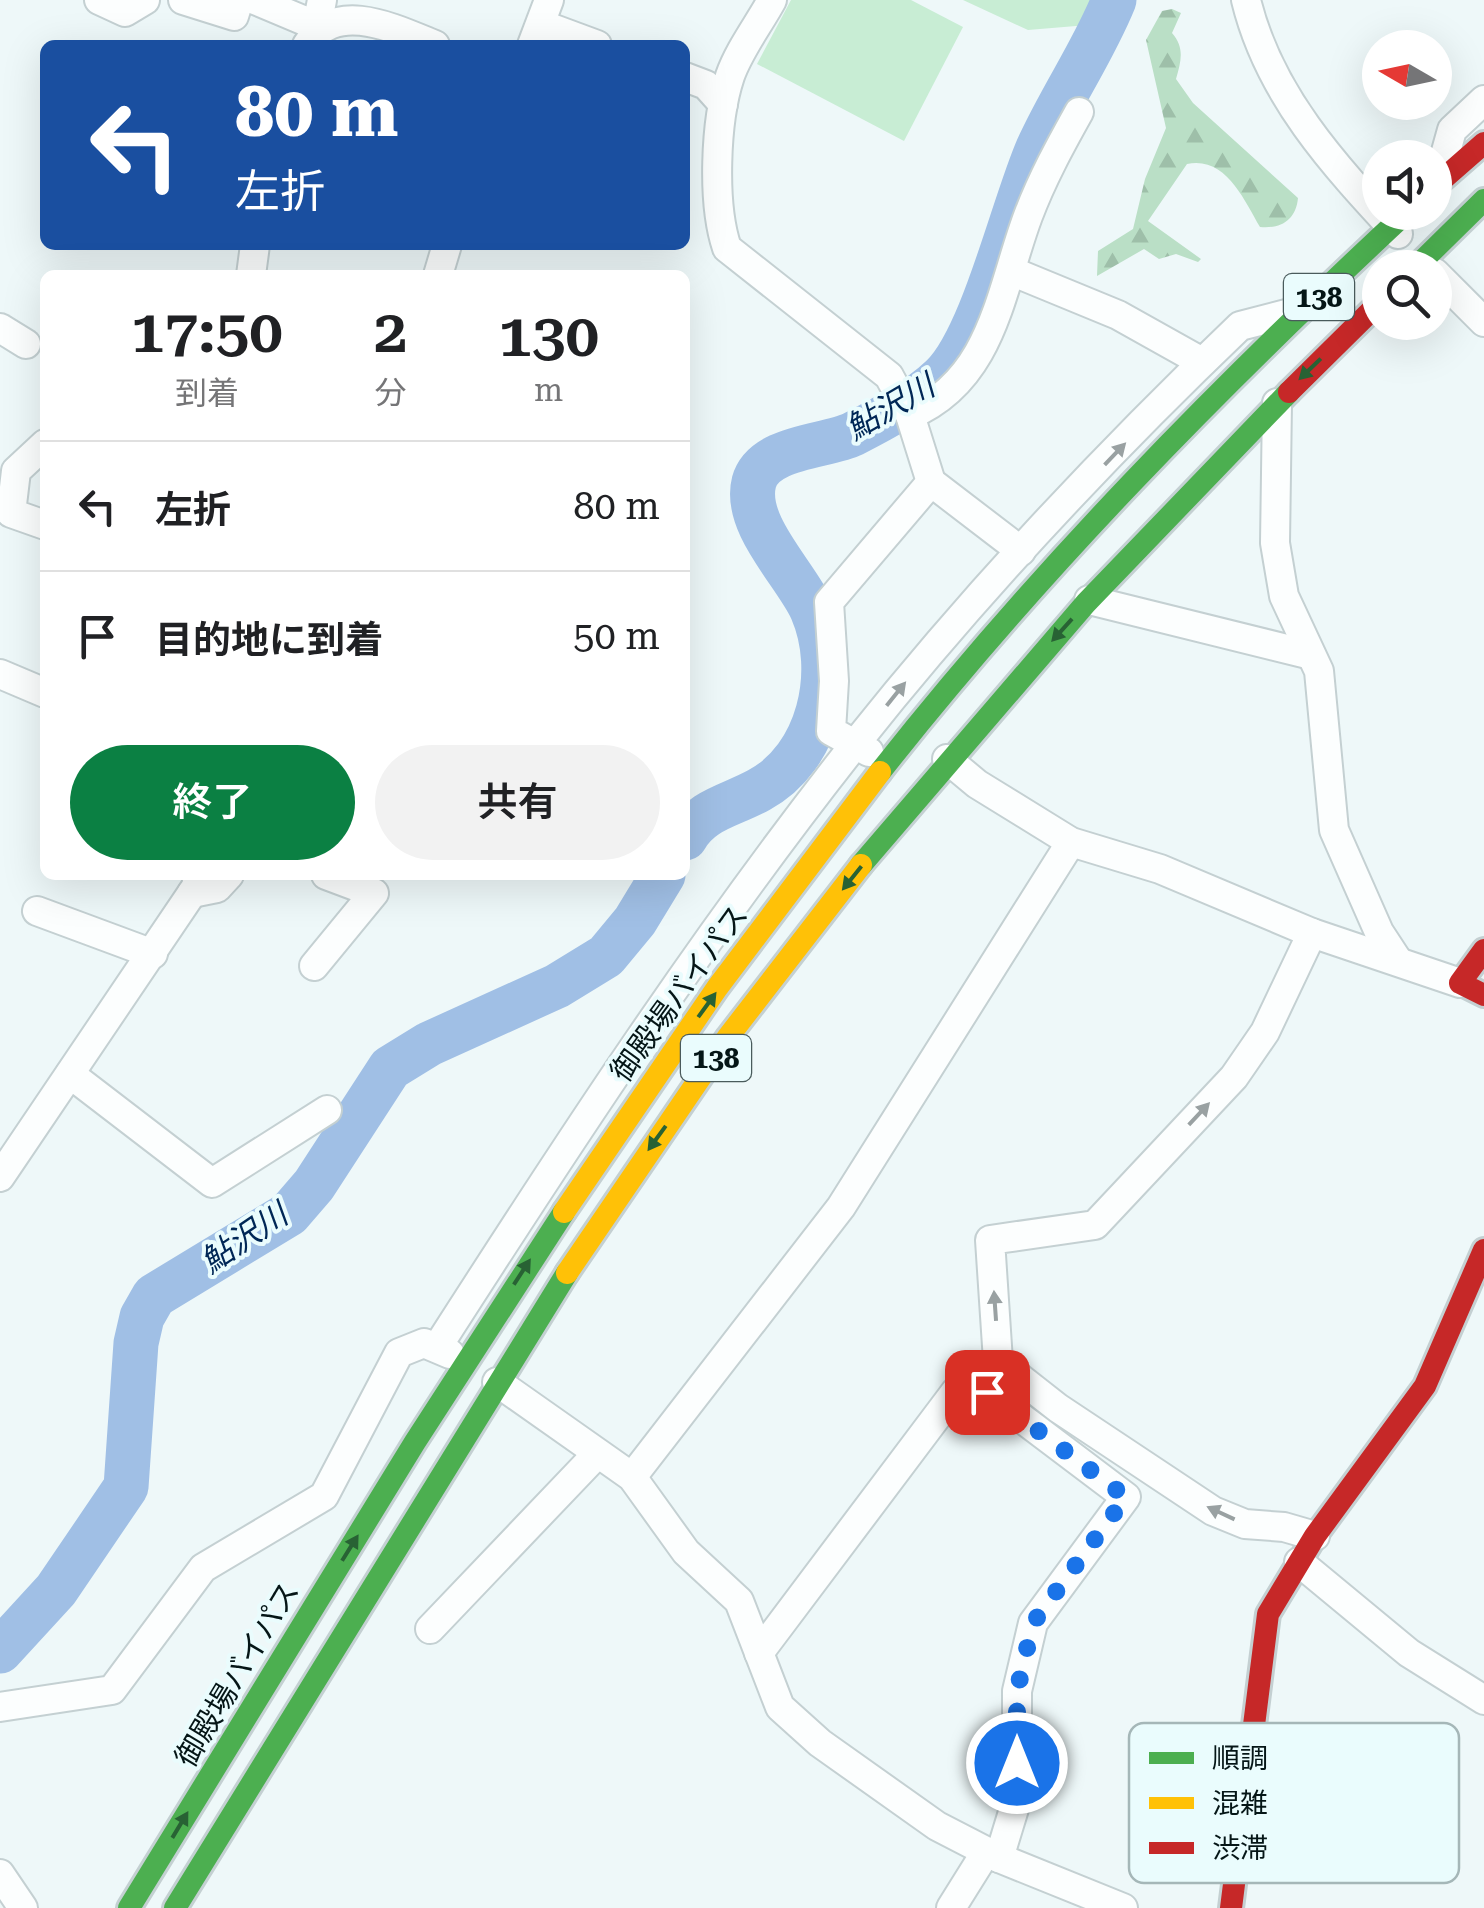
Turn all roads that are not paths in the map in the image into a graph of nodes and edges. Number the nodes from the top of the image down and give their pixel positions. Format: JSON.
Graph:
{"nodes":[{"id":1,"x":99,"y":0,"type":"edge"},
{"id":2,"x":146,"y":0,"type":"edge"},
{"id":3,"x":183,"y":0,"type":"edge"},
{"id":4,"x":239,"y":0,"type":"edge"},
{"id":5,"x":255,"y":0,"type":"edge"},
{"id":6,"x":772,"y":0,"type":"edge"},
{"id":7,"x":1246,"y":0,"type":"edge"},
{"id":8,"x":541,"y":23,"type":"edge"},
{"id":9,"x":316,"y":24,"type":"edge"},
{"id":10,"x":423,"y":40,"type":"edge"},
{"id":11,"x":584,"y":40,"type":"edge"},
{"id":12,"x":690,"y":80,"type":"edge"},
{"id":13,"x":1484,"y":100,"type":"edge"},
{"id":14,"x":724,"y":104,"type":"junction"},
{"id":15,"x":1079,"y":112,"type":"dead end"},
{"id":16,"x":1449,"y":140,"type":"edge"},
{"id":17,"x":1484,"y":143,"type":"edge"},
{"id":18,"x":1452,"y":171,"type":"edge"},
{"id":19,"x":1362,"y":183,"type":"edge"},
{"id":20,"x":1484,"y":200,"type":"edge"},
{"id":21,"x":1388,"y":230,"type":"edge"},
{"id":22,"x":1441,"y":250,"type":"edge"},
{"id":23,"x":1011,"y":271,"type":"junction"},
{"id":24,"x":1452,"y":292,"type":"edge"},
{"id":25,"x":1306,"y":310,"type":"junction"},
{"id":26,"x":1362,"y":319,"type":"edge"},
{"id":27,"x":1484,"y":322,"type":"edge"},
{"id":28,"x":0,"y":328,"type":"edge"},
{"id":29,"x":26,"y":344,"type":"dead end"},
{"id":30,"x":1202,"y":362,"type":"junction"},
{"id":31,"x":1277,"y":402,"type":"junction"},
{"id":32,"x":910,"y":414,"type":"junction"},
{"id":33,"x":40,"y":449,"type":"edge"},
{"id":34,"x":931,"y":482,"type":"junction"},
{"id":35,"x":40,"y":523,"type":"edge"},
{"id":36,"x":1021,"y":551,"type":"junction"},
{"id":37,"x":1089,"y":600,"type":"junction"},
{"id":38,"x":1311,"y":655,"type":"junction"},
{"id":39,"x":0,"y":674,"type":"edge"},
{"id":40,"x":40,"y":692,"type":"edge"},
{"id":41,"x":855,"y":745,"type":"junction"},
{"id":42,"x":947,"y":759,"type":"junction"},
{"id":43,"x":886,"y":764,"type":"junction"},
{"id":44,"x":1070,"y":842,"type":"junction"},
{"id":45,"x":224,"y":880,"type":"edge"},
{"id":46,"x":339,"y":880,"type":"edge"},
{"id":47,"x":195,"y":884,"type":"edge"},
{"id":48,"x":38,"y":911,"type":"dead end"},
{"id":49,"x":1312,"y":933,"type":"junction"},
{"id":50,"x":1484,"y":950,"type":"edge"},
{"id":51,"x":153,"y":954,"type":"junction"},
{"id":52,"x":1398,"y":961,"type":"junction"},
{"id":53,"x":314,"y":966,"type":"dead end"},
{"id":54,"x":1472,"y":989,"type":"edge"},
{"id":55,"x":70,"y":1074,"type":"junction"},
{"id":56,"x":327,"y":1110,"type":"dead end"},
{"id":57,"x":0,"y":1177,"type":"edge"},
{"id":58,"x":1484,"y":1250,"type":"edge"},
{"id":59,"x":438,"y":1346,"type":"junction"},
{"id":60,"x":463,"y":1362,"type":"junction"},
{"id":61,"x":497,"y":1382,"type":"junction"},
{"id":62,"x":598,"y":1454,"type":"junction"},
{"id":63,"x":632,"y":1477,"type":"junction"},
{"id":64,"x":1315,"y":1536,"type":"junction"},
{"id":65,"x":1299,"y":1562,"type":"junction"},
{"id":66,"x":430,"y":1630,"type":"dead end"},
{"id":67,"x":759,"y":1653,"type":"junction"},
{"id":68,"x":1484,"y":1700,"type":"edge"},
{"id":69,"x":0,"y":1707,"type":"edge"},
{"id":70,"x":1254,"y":1723,"type":"edge"},
{"id":71,"x":993,"y":1855,"type":"junction"},
{"id":72,"x":1234,"y":1883,"type":"edge"},
{"id":73,"x":129,"y":1908,"type":"edge"},
{"id":74,"x":175,"y":1908,"type":"edge"},
{"id":75,"x":951,"y":1908,"type":"edge"},
{"id":76,"x":1123,"y":1908,"type":"edge"},
{"id":77,"x":1231,"y":1908,"type":"edge"}],
"edges":[{"from":1,"to":2,"type":"street"},
{"from":3,"to":4,"type":"street"},
{"from":5,"to":9,"type":"street"},
{"from":6,"to":14,"type":"street"},
{"from":7,"to":19,"type":"street"},
{"from":8,"to":11,"type":"street"},
{"from":9,"to":10,"type":"street"},
{"from":12,"to":14,"type":"street"},
{"from":13,"to":16,"type":"street"},
{"from":14,"to":32,"type":"street"},
{"from":15,"to":23,"type":"street"},
{"from":17,"to":18,"type":"main road"},
{"from":20,"to":22,"type":"main road"},
{"from":21,"to":25,"type":"main road","name":"御殿場バイパス","number":"138"},
{"from":23,"to":30,"type":"street"},
{"from":23,"to":32,"type":"street"},
{"from":24,"to":27,"type":"street"},
{"from":25,"to":30,"type":"street"},
{"from":25,"to":43,"type":"main road","name":"御殿場バイパス","number":"138"},
{"from":26,"to":31,"type":"main road","number":"138","one_way":true},
{"from":28,"to":29,"type":"street"},
{"from":36,"to":30,"type":"street","one_way":true},
{"from":31,"to":37,"type":"main road","number":"138"},
{"from":31,"to":38,"type":"street"},
{"from":32,"to":34,"type":"street"},
{"from":33,"to":35,"type":"street"},
{"from":34,"to":36,"type":"street"},
{"from":34,"to":41,"type":"street"},
{"from":41,"to":36,"type":"street","one_way":true},
{"from":37,"to":38,"type":"street"},
{"from":37,"to":42,"type":"main road","number":"138","one_way":true},
{"from":38,"to":52,"type":"street"},
{"from":39,"to":40,"type":"street"},
{"from":41,"to":43,"type":"street"},
{"from":41,"to":59,"type":"street"},
{"from":42,"to":44,"type":"street"},
{"from":42,"to":61,"type":"main road","number":"138","one_way":true},
{"from":60,"to":43,"type":"main road","name":"御殿場バイパス","number":"138","one_way":true},
{"from":44,"to":49,"type":"street"},
{"from":44,"to":63,"type":"street"},
{"from":45,"to":47,"type":"street"},
{"from":46,"to":53,"type":"street"},
{"from":47,"to":51,"type":"street"},
{"from":48,"to":51,"type":"street"},
{"from":49,"to":52,"type":"street"},
{"from":64,"to":49,"type":"street","one_way":true},
{"from":50,"to":54,"type":"main road"},
{"from":51,"to":55,"type":"street"},
{"from":52,"to":54,"type":"street"},
{"from":55,"to":56,"type":"street"},
{"from":55,"to":57,"type":"street"},
{"from":58,"to":64,"type":"main road"},
{"from":59,"to":60,"type":"street"},
{"from":59,"to":69,"type":"street"},
{"from":73,"to":60,"type":"main road","name":"御殿場バイパス","number":"138","one_way":true},
{"from":61,"to":62,"type":"street"},
{"from":61,"to":74,"type":"main road","number":"138"},
{"from":62,"to":63,"type":"street"},
{"from":62,"to":66,"type":"street"},
{"from":63,"to":67,"type":"street"},
{"from":64,"to":65,"type":"main road"},
{"from":65,"to":68,"type":"street"},
{"from":65,"to":70,"type":"main road"},
{"from":67,"to":71,"type":"street"},
{"from":67,"to":71,"type":"street"},
{"from":71,"to":75,"type":"street"},
{"from":71,"to":76,"type":"street"},
{"from":72,"to":77,"type":"main road"}]}
